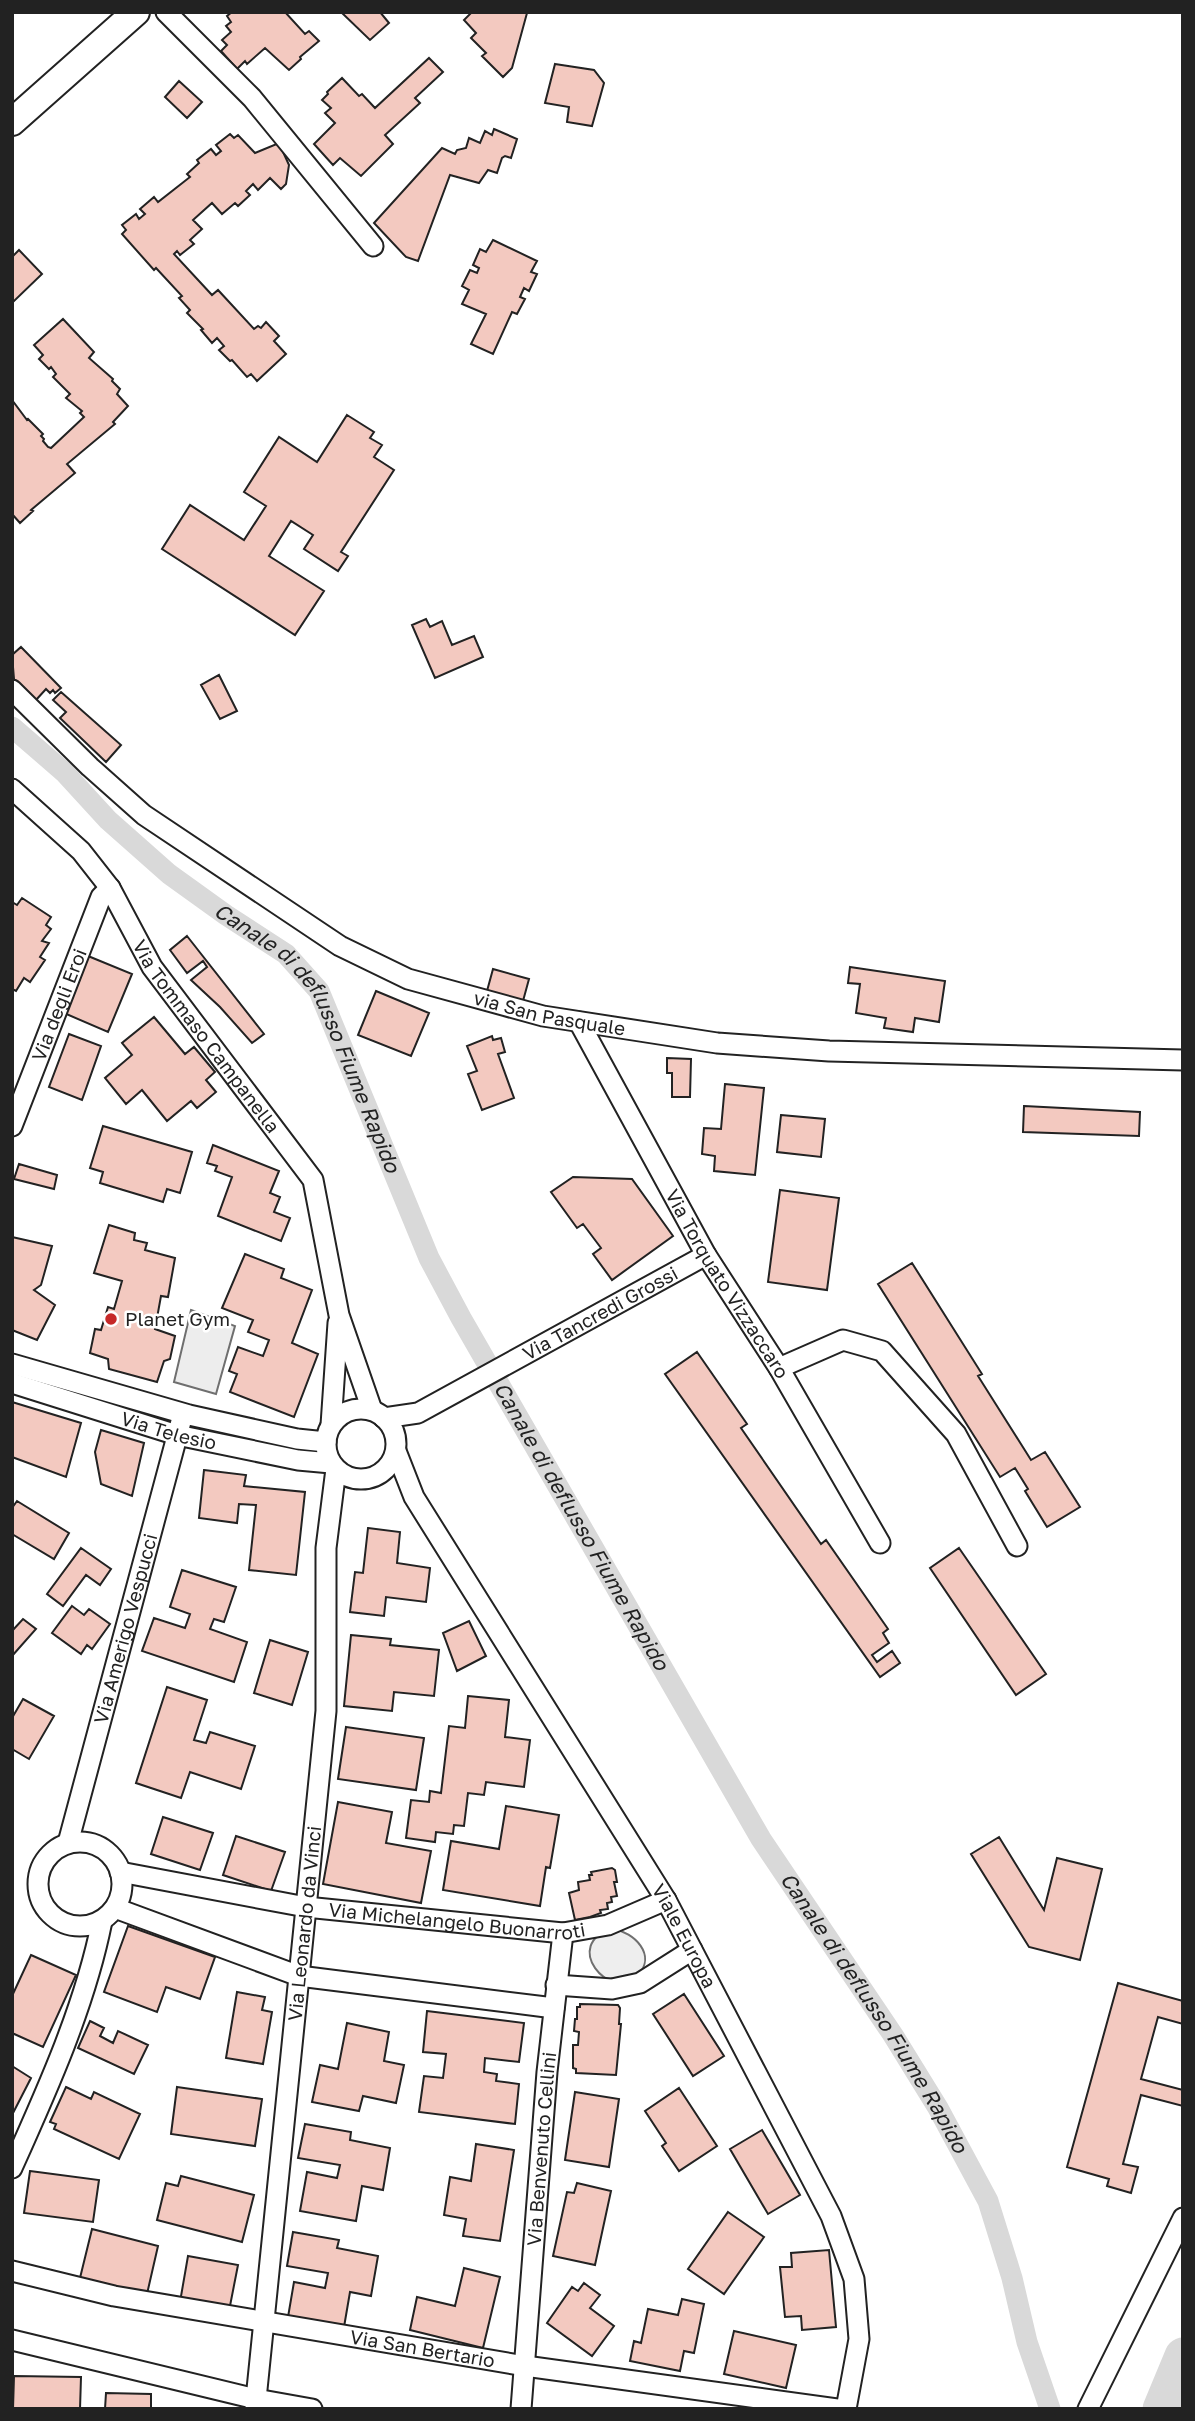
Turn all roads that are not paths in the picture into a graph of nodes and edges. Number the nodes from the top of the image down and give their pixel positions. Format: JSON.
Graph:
{"nodes":[{"id":1,"x":136,"y":12,"type":"edge"},
{"id":2,"x":166,"y":12,"type":"edge"},
{"id":3,"x":12,"y":122,"type":"edge"},
{"id":4,"x":373,"y":246,"type":"dead end"},
{"id":5,"x":12,"y":690,"type":"edge"},
{"id":6,"x":12,"y":789,"type":"edge"},
{"id":7,"x":110,"y":888,"type":"junction"},
{"id":8,"x":579,"y":1022,"type":"junction"},
{"id":9,"x":1183,"y":1060,"type":"edge"},
{"id":10,"x":12,"y":1126,"type":"edge"},
{"id":11,"x":706,"y":1255,"type":"junction"},
{"id":12,"x":339,"y":1315,"type":"junction"},
{"id":13,"x":12,"y":1363,"type":"edge"},
{"id":14,"x":779,"y":1368,"type":"junction"},
{"id":15,"x":12,"y":1383,"type":"edge"},
{"id":16,"x":418,"y":1413,"type":"junction"},
{"id":17,"x":183,"y":1414,"type":"junction"},
{"id":18,"x":378,"y":1414,"type":"junction"},
{"id":19,"x":328,"y":1433,"type":"junction"},
{"id":20,"x":177,"y":1435,"type":"junction"},
{"id":21,"x":396,"y":1445,"type":"junction"},
{"id":22,"x":334,"y":1466,"type":"junction"},
{"id":23,"x":375,"y":1476,"type":"junction"},
{"id":24,"x":414,"y":1497,"type":"junction"},
{"id":25,"x":328,"y":1524,"type":"junction"},
{"id":26,"x":880,"y":1543,"type":"dead end"},
{"id":27,"x":1017,"y":1546,"type":"dead end"},
{"id":28,"x":68,"y":1843,"type":"junction"},
{"id":29,"x":120,"y":1872,"type":"junction"},
{"id":30,"x":666,"y":1900,"type":"junction"},
{"id":31,"x":306,"y":1907,"type":"junction"},
{"id":32,"x":108,"y":1914,"type":"junction"},
{"id":33,"x":563,"y":1933,"type":"junction"},
{"id":34,"x":692,"y":1950,"type":"junction"},
{"id":35,"x":299,"y":1976,"type":"junction"},
{"id":36,"x":556,"y":1985,"type":"junction"},
{"id":37,"x":554,"y":2008,"type":"junction"},
{"id":38,"x":12,"y":2168,"type":"edge"},
{"id":39,"x":1183,"y":2218,"type":"edge"},
{"id":40,"x":12,"y":2272,"type":"edge"},
{"id":41,"x":264,"y":2322,"type":"junction"},
{"id":42,"x":12,"y":2340,"type":"edge"},
{"id":43,"x":525,"y":2366,"type":"junction"},
{"id":44,"x":255,"y":2404,"type":"edge"},
{"id":45,"x":312,"y":2409,"type":"edge"},
{"id":46,"x":521,"y":2409,"type":"edge"},
{"id":47,"x":836,"y":2409,"type":"edge"},
{"id":48,"x":846,"y":2409,"type":"edge"},
{"id":49,"x":1088,"y":2409,"type":"edge"}],
"edges":[{"from":1,"to":3,"type":"main road"},
{"from":2,"to":4,"type":"street"},
{"from":5,"to":8,"type":"street","name":"via San Pasquale"},
{"from":6,"to":7,"type":"street","name":"Via Tommaso Campanella"},
{"from":7,"to":10,"type":"street","name":"Via degli Eroi"},
{"from":7,"to":12,"type":"street","name":"Via Tommaso Campanella"},
{"from":8,"to":9,"type":"street","name":"via San Pasquale"},
{"from":8,"to":11,"type":"street","name":"Via Torquato Vizzaccaro"},
{"from":11,"to":14,"type":"street","name":"Via Torquato Vizzaccaro"},
{"from":11,"to":16,"type":"street","name":"Via Tancredi Grossi"},
{"from":12,"to":18,"type":"street","name":"Via Tommaso Campanella"},
{"from":12,"to":19,"type":"street","name":"Via Tommaso Campanella"},
{"from":13,"to":17,"type":"street","name":"Via Telesio"},
{"from":14,"to":26,"type":"street","name":"Via Torquato Vizzaccaro"},
{"from":14,"to":27,"type":"street"},
{"from":15,"to":20,"type":"street","name":"Via Telesio"},
{"from":16,"to":18,"type":"street","name":"Via Tancredi Grossi"},
{"from":16,"to":21,"type":"street","name":"Via Tancredi Grossi"},
{"from":17,"to":19,"type":"street","name":"Via Telesio"},
{"from":17,"to":20,"type":"street","name":"Via Amerigo Vespucci"},
{"from":18,"to":19,"type":"street"},
{"from":18,"to":21,"type":"street"},
{"from":19,"to":22,"type":"street"},
{"from":20,"to":22,"type":"street","name":"Via Telesio"},
{"from":20,"to":28,"type":"street","name":"Via Amerigo Vespucci"},
{"from":21,"to":23,"type":"street"},
{"from":21,"to":24,"type":"street","name":"Viale Europa"},
{"from":22,"to":23,"type":"street"},
{"from":22,"to":25,"type":"street","name":"Via Leonardo da Vinci"},
{"from":23,"to":24,"type":"street","name":"Viale Europa"},
{"from":23,"to":25,"type":"street"},
{"from":24,"to":30,"type":"street","name":"Viale Europa"},
{"from":25,"to":31,"type":"street","name":"Via Leonardo da Vinci"},
{"from":28,"to":29,"type":"street"},
{"from":28,"to":32,"type":"street"},
{"from":29,"to":31,"type":"street","name":"Via Michelangelo Buonarroti"},
{"from":29,"to":32,"type":"street"},
{"from":30,"to":33,"type":"street","name":"Via Michelangelo Buonarroti"},
{"from":30,"to":34,"type":"street","name":"Viale Europa"},
{"from":31,"to":33,"type":"street","name":"Via Michelangelo Buonarroti"},
{"from":31,"to":35,"type":"street","name":"Via Leonardo da Vinci"},
{"from":32,"to":35,"type":"street"},
{"from":32,"to":38,"type":"street"},
{"from":33,"to":36,"type":"street","name":"Via Benvenuto Cellini"},
{"from":34,"to":36,"type":"street"},
{"from":34,"to":48,"type":"street","name":"Viale Europa"},
{"from":35,"to":37,"type":"street"},
{"from":35,"to":41,"type":"street","name":"Via Leonardo da Vinci"},
{"from":36,"to":37,"type":"street","name":"Via Benvenuto Cellini"},
{"from":37,"to":43,"type":"street","name":"Via Benvenuto Cellini"},
{"from":39,"to":49,"type":"street"},
{"from":40,"to":41,"type":"street","name":"Via San Bertario"},
{"from":41,"to":43,"type":"street","name":"Via San Bertario"},
{"from":41,"to":44,"type":"street","name":"Via Leonardo da Vinci"},
{"from":42,"to":44,"type":"street"},
{"from":43,"to":46,"type":"street","name":"Via Benvenuto Cellini"},
{"from":43,"to":47,"type":"street","name":"Via San Bertario"},
{"from":44,"to":45,"type":"street"}]}
